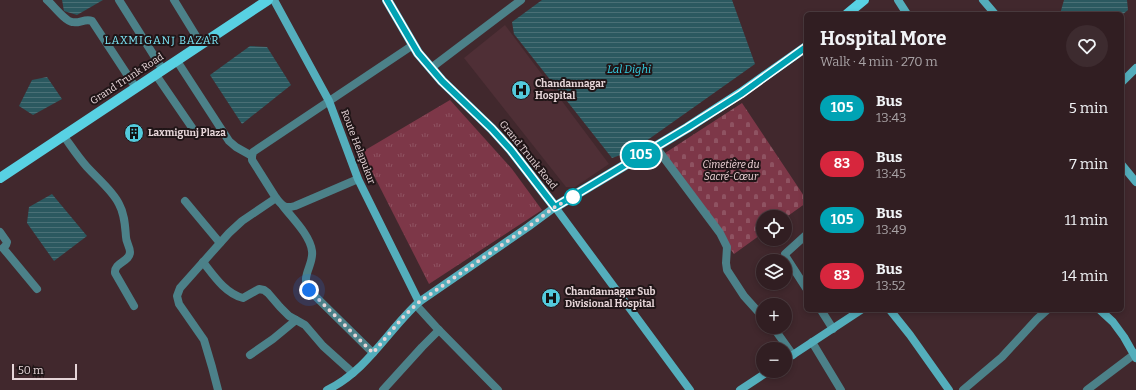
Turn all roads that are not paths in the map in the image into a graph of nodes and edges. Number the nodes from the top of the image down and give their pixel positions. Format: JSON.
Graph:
{"nodes":[{"id":1,"x":47,"y":0,"type":"edge"},
{"id":2,"x":119,"y":0,"type":"edge"},
{"id":3,"x":174,"y":0,"type":"edge"},
{"id":4,"x":274,"y":0,"type":"edge"},
{"id":5,"x":387,"y":0,"type":"edge"},
{"id":6,"x":521,"y":0,"type":"edge"},
{"id":7,"x":864,"y":0,"type":"edge"},
{"id":8,"x":898,"y":0,"type":"edge"},
{"id":9,"x":983,"y":0,"type":"edge"},
{"id":10,"x":261,"y":2,"type":"edge"},
{"id":11,"x":849,"y":12,"type":"edge"},
{"id":12,"x":906,"y":12,"type":"edge"},
{"id":13,"x":993,"y":12,"type":"edge"},
{"id":14,"x":202,"y":44,"type":"junction"},
{"id":15,"x":413,"y":45,"type":"junction"},
{"id":16,"x":804,"y":48,"type":"edge"},
{"id":17,"x":177,"y":61,"type":"junction"},
{"id":18,"x":431,"y":68,"type":"junction"},
{"id":19,"x":1136,"y":68,"type":"edge"},
{"id":20,"x":159,"y":72,"type":"junction"},
{"id":21,"x":1124,"y":80,"type":"edge"},
{"id":22,"x":136,"y":88,"type":"junction"},
{"id":23,"x":329,"y":101,"type":"junction"},
{"id":24,"x":193,"y":129,"type":"dead end"},
{"id":25,"x":63,"y":135,"type":"junction"},
{"id":26,"x":655,"y":146,"type":"junction"},
{"id":27,"x":252,"y":156,"type":"junction"},
{"id":28,"x":1124,"y":167,"type":"edge"},
{"id":29,"x":0,"y":178,"type":"edge"},
{"id":30,"x":358,"y":179,"type":"junction"},
{"id":31,"x":1136,"y":182,"type":"edge"},
{"id":32,"x":276,"y":198,"type":"junction"},
{"id":33,"x":184,"y":201,"type":"dead end"},
{"id":34,"x":283,"y":206,"type":"junction"},
{"id":35,"x":555,"y":207,"type":"junction"},
{"id":36,"x":0,"y":232,"type":"edge"},
{"id":37,"x":804,"y":237,"type":"edge"},
{"id":38,"x":220,"y":243,"type":"junction"},
{"id":39,"x":2,"y":249,"type":"edge"},
{"id":40,"x":203,"y":262,"type":"junction"},
{"id":41,"x":804,"y":285,"type":"edge"},
{"id":42,"x":37,"y":289,"type":"dead end"},
{"id":43,"x":418,"y":303,"type":"junction"},
{"id":44,"x":134,"y":306,"type":"dead end"},
{"id":45,"x":756,"y":309,"type":"edge"},
{"id":46,"x":822,"y":312,"type":"edge"},
{"id":47,"x":858,"y":312,"type":"edge"},
{"id":48,"x":892,"y":312,"type":"edge"},
{"id":49,"x":1045,"y":312,"type":"edge"},
{"id":50,"x":1102,"y":312,"type":"edge"},
{"id":51,"x":296,"y":320,"type":"junction"},
{"id":52,"x":833,"y":329,"type":"junction"},
{"id":53,"x":439,"y":330,"type":"junction"},
{"id":54,"x":778,"y":334,"type":"edge"},
{"id":55,"x":812,"y":342,"type":"junction"},
{"id":56,"x":373,"y":353,"type":"junction"},
{"id":57,"x":250,"y":355,"type":"dead end"},
{"id":58,"x":793,"y":355,"type":"joint"},
{"id":59,"x":1135,"y":355,"type":"edge"},
{"id":60,"x":353,"y":373,"type":"junction"},
{"id":61,"x":758,"y":378,"type":"edge"},
{"id":62,"x":218,"y":390,"type":"edge"},
{"id":63,"x":327,"y":390,"type":"edge"},
{"id":64,"x":383,"y":390,"type":"edge"},
{"id":65,"x":498,"y":390,"type":"edge"},
{"id":66,"x":690,"y":390,"type":"edge"},
{"id":67,"x":740,"y":390,"type":"edge"},
{"id":68,"x":841,"y":390,"type":"edge"},
{"id":69,"x":949,"y":390,"type":"edge"},
{"id":70,"x":963,"y":390,"type":"edge"},
{"id":71,"x":1088,"y":390,"type":"edge"}],
"edges":[{"from":1,"to":22,"type":"street"},
{"from":2,"to":20,"type":"street"},
{"from":3,"to":14,"type":"street"},
{"from":4,"to":23,"type":"street","name":"Route Helapukur"},
{"from":5,"to":15,"type":"main road","name":"Grand Trunk Road"},
{"from":6,"to":18,"type":"street"},
{"from":7,"to":11,"type":"main road"},
{"from":8,"to":12,"type":"street"},
{"from":9,"to":13,"type":"street"},
{"from":10,"to":14,"type":"main road","name":"Grand Trunk Road"},
{"from":14,"to":17,"type":"main road","name":"Grand Trunk Road"},
{"from":15,"to":18,"type":"main road","name":"Grand Trunk Road"},
{"from":15,"to":23,"type":"street"},
{"from":16,"to":26,"type":"main road"},
{"from":17,"to":20,"type":"main road","name":"Grand Trunk Road"},
{"from":17,"to":27,"type":"street"},
{"from":18,"to":35,"type":"main road","name":"Grand Trunk Road"},
{"from":19,"to":21,"type":"street"},
{"from":20,"to":22,"type":"main road","name":"Grand Trunk Road"},
{"from":20,"to":24,"type":"street"},
{"from":22,"to":25,"type":"main road","name":"Grand Trunk Road"},
{"from":23,"to":27,"type":"street"},
{"from":23,"to":30,"type":"street","name":"Route Helapukur"},
{"from":25,"to":29,"type":"main road","name":"Grand Trunk Road"},
{"from":25,"to":44,"type":"street"},
{"from":26,"to":35,"type":"main road"},
{"from":26,"to":45,"type":"street"},
{"from":27,"to":32,"type":"street"},
{"from":28,"to":31,"type":"street"},
{"from":30,"to":34,"type":"street"},
{"from":30,"to":43,"type":"street","name":"Route Helapukur"},
{"from":32,"to":34,"type":"street"},
{"from":32,"to":38,"type":"street"},
{"from":33,"to":38,"type":"street"},
{"from":34,"to":56,"type":"street"},
{"from":35,"to":43,"type":"street"},
{"from":35,"to":66,"type":"street"},
{"from":36,"to":39,"type":"street"},
{"from":37,"to":41,"type":"street"},
{"from":38,"to":40,"type":"street"},
{"from":39,"to":42,"type":"street"},
{"from":40,"to":51,"type":"street"},
{"from":40,"to":62,"type":"street"},
{"from":43,"to":53,"type":"street"},
{"from":43,"to":56,"type":"street"},
{"from":46,"to":52,"type":"street"},
{"from":47,"to":52,"type":"street"},
{"from":48,"to":69,"type":"street"},
{"from":49,"to":70,"type":"street"},
{"from":50,"to":59,"type":"street"},
{"from":51,"to":57,"type":"street"},
{"from":51,"to":60,"type":"street"},
{"from":52,"to":55,"type":"street"},
{"from":53,"to":64,"type":"street"},
{"from":53,"to":65,"type":"street"},
{"from":54,"to":58,"type":"street"},
{"from":55,"to":58,"type":"street"},
{"from":55,"to":68,"type":"street"},
{"from":56,"to":60,"type":"street"},
{"from":59,"to":71,"type":"street"},
{"from":60,"to":63,"type":"street"},
{"from":61,"to":67,"type":"street"}]}
